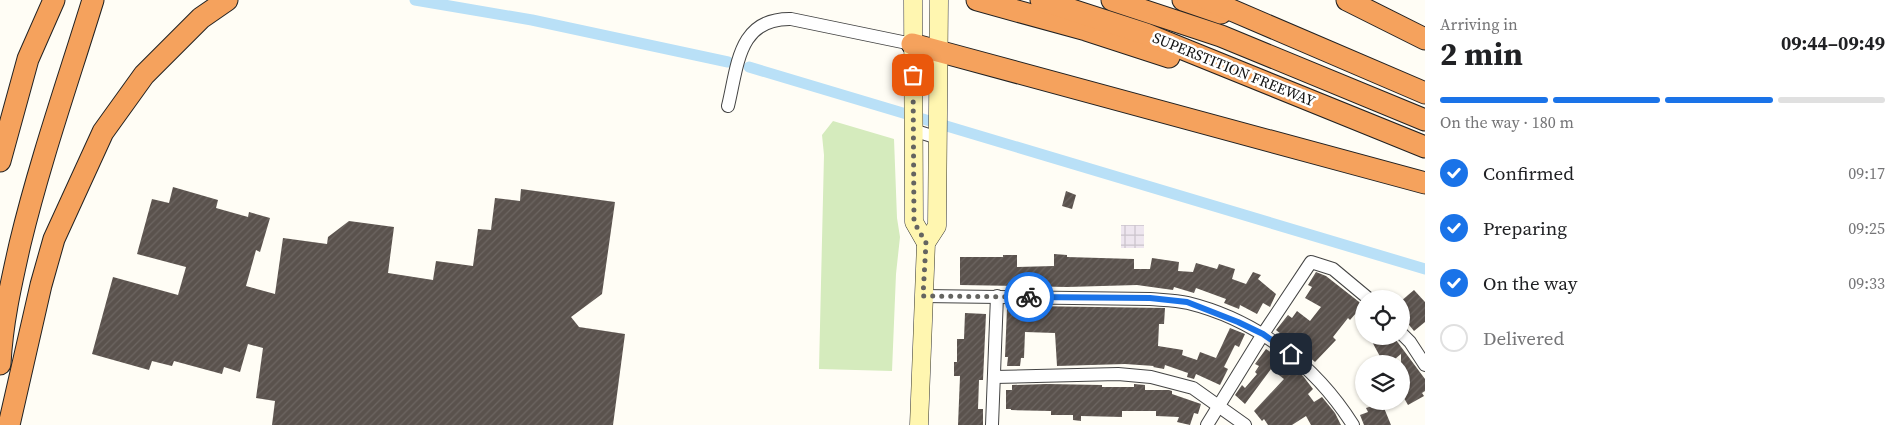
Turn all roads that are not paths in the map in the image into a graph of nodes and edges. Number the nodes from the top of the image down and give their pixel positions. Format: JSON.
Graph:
{"nodes":[{"id":1,"x":54,"y":0,"type":"edge"},
{"id":2,"x":93,"y":0,"type":"edge"},
{"id":3,"x":227,"y":0,"type":"edge"},
{"id":4,"x":913,"y":0,"type":"edge"},
{"id":5,"x":939,"y":0,"type":"edge"},
{"id":6,"x":1040,"y":0,"type":"edge"},
{"id":7,"x":1112,"y":0,"type":"edge"},
{"id":8,"x":1183,"y":0,"type":"edge"},
{"id":9,"x":1208,"y":0,"type":"edge"},
{"id":10,"x":1348,"y":0,"type":"edge"},
{"id":11,"x":980,"y":1,"type":"edge"},
{"id":12,"x":1425,"y":39,"type":"edge"},
{"id":13,"x":912,"y":44,"type":"junction"},
{"id":14,"x":1315,"y":47,"type":"junction"},
{"id":15,"x":938,"y":51,"type":"junction"},
{"id":16,"x":1425,"y":94,"type":"edge"},
{"id":17,"x":1298,"y":95,"type":"junction"},
{"id":18,"x":728,"y":106,"type":"dead end"},
{"id":19,"x":1425,"y":120,"type":"edge"},
{"id":20,"x":913,"y":128,"type":"junction"},
{"id":21,"x":938,"y":136,"type":"junction"},
{"id":22,"x":1425,"y":147,"type":"edge"},
{"id":23,"x":0,"y":161,"type":"edge"},
{"id":24,"x":1425,"y":183,"type":"edge"},
{"id":25,"x":926,"y":243,"type":"junction"},
{"id":26,"x":1358,"y":290,"type":"edge"},
{"id":27,"x":923,"y":296,"type":"junction"},
{"id":28,"x":997,"y":296,"type":"junction"},
{"id":29,"x":1263,"y":334,"type":"junction"},
{"id":30,"x":1410,"y":342,"type":"edge"},
{"id":31,"x":0,"y":364,"type":"edge"},
{"id":32,"x":1425,"y":365,"type":"edge"},
{"id":33,"x":994,"y":377,"type":"junction"},
{"id":34,"x":1219,"y":405,"type":"junction"},
{"id":35,"x":9,"y":425,"type":"edge"},
{"id":36,"x":919,"y":425,"type":"edge"},
{"id":37,"x":992,"y":425,"type":"edge"},
{"id":38,"x":1207,"y":425,"type":"edge"},
{"id":39,"x":1246,"y":425,"type":"edge"},
{"id":40,"x":1352,"y":425,"type":"edge"}],
"edges":[{"from":1,"to":23,"type":"highway"},
{"from":2,"to":31,"type":"highway"},
{"from":3,"to":35,"type":"highway"},
{"from":4,"to":13,"type":"main road"},
{"from":5,"to":15,"type":"main road"},
{"from":6,"to":17,"type":"highway","name":"SUPERSTITION FREEWAY"},
{"from":7,"to":19,"type":"highway"},
{"from":8,"to":14,"type":"highway"},
{"from":9,"to":14,"type":"highway"},
{"from":10,"to":12,"type":"highway"},
{"from":11,"to":17,"type":"highway"},
{"from":13,"to":15,"type":"highway"},
{"from":13,"to":18,"type":"street"},
{"from":13,"to":20,"type":"main road"},
{"from":14,"to":16,"type":"highway"},
{"from":15,"to":21,"type":"main road"},
{"from":15,"to":24,"type":"highway"},
{"from":17,"to":22,"type":"highway","name":"SUPERSTITION FREEWAY"},
{"from":20,"to":21,"type":"street"},
{"from":20,"to":25,"type":"main road"},
{"from":21,"to":25,"type":"main road"},
{"from":25,"to":27,"type":"main road"},
{"from":26,"to":29,"type":"street"},
{"from":27,"to":28,"type":"street"},
{"from":27,"to":36,"type":"main road"},
{"from":28,"to":29,"type":"street"},
{"from":28,"to":33,"type":"street"},
{"from":29,"to":34,"type":"street"},
{"from":29,"to":40,"type":"street"},
{"from":30,"to":32,"type":"street"},
{"from":33,"to":34,"type":"street"},
{"from":33,"to":37,"type":"street"},
{"from":34,"to":38,"type":"street"},
{"from":34,"to":39,"type":"street"}]}
